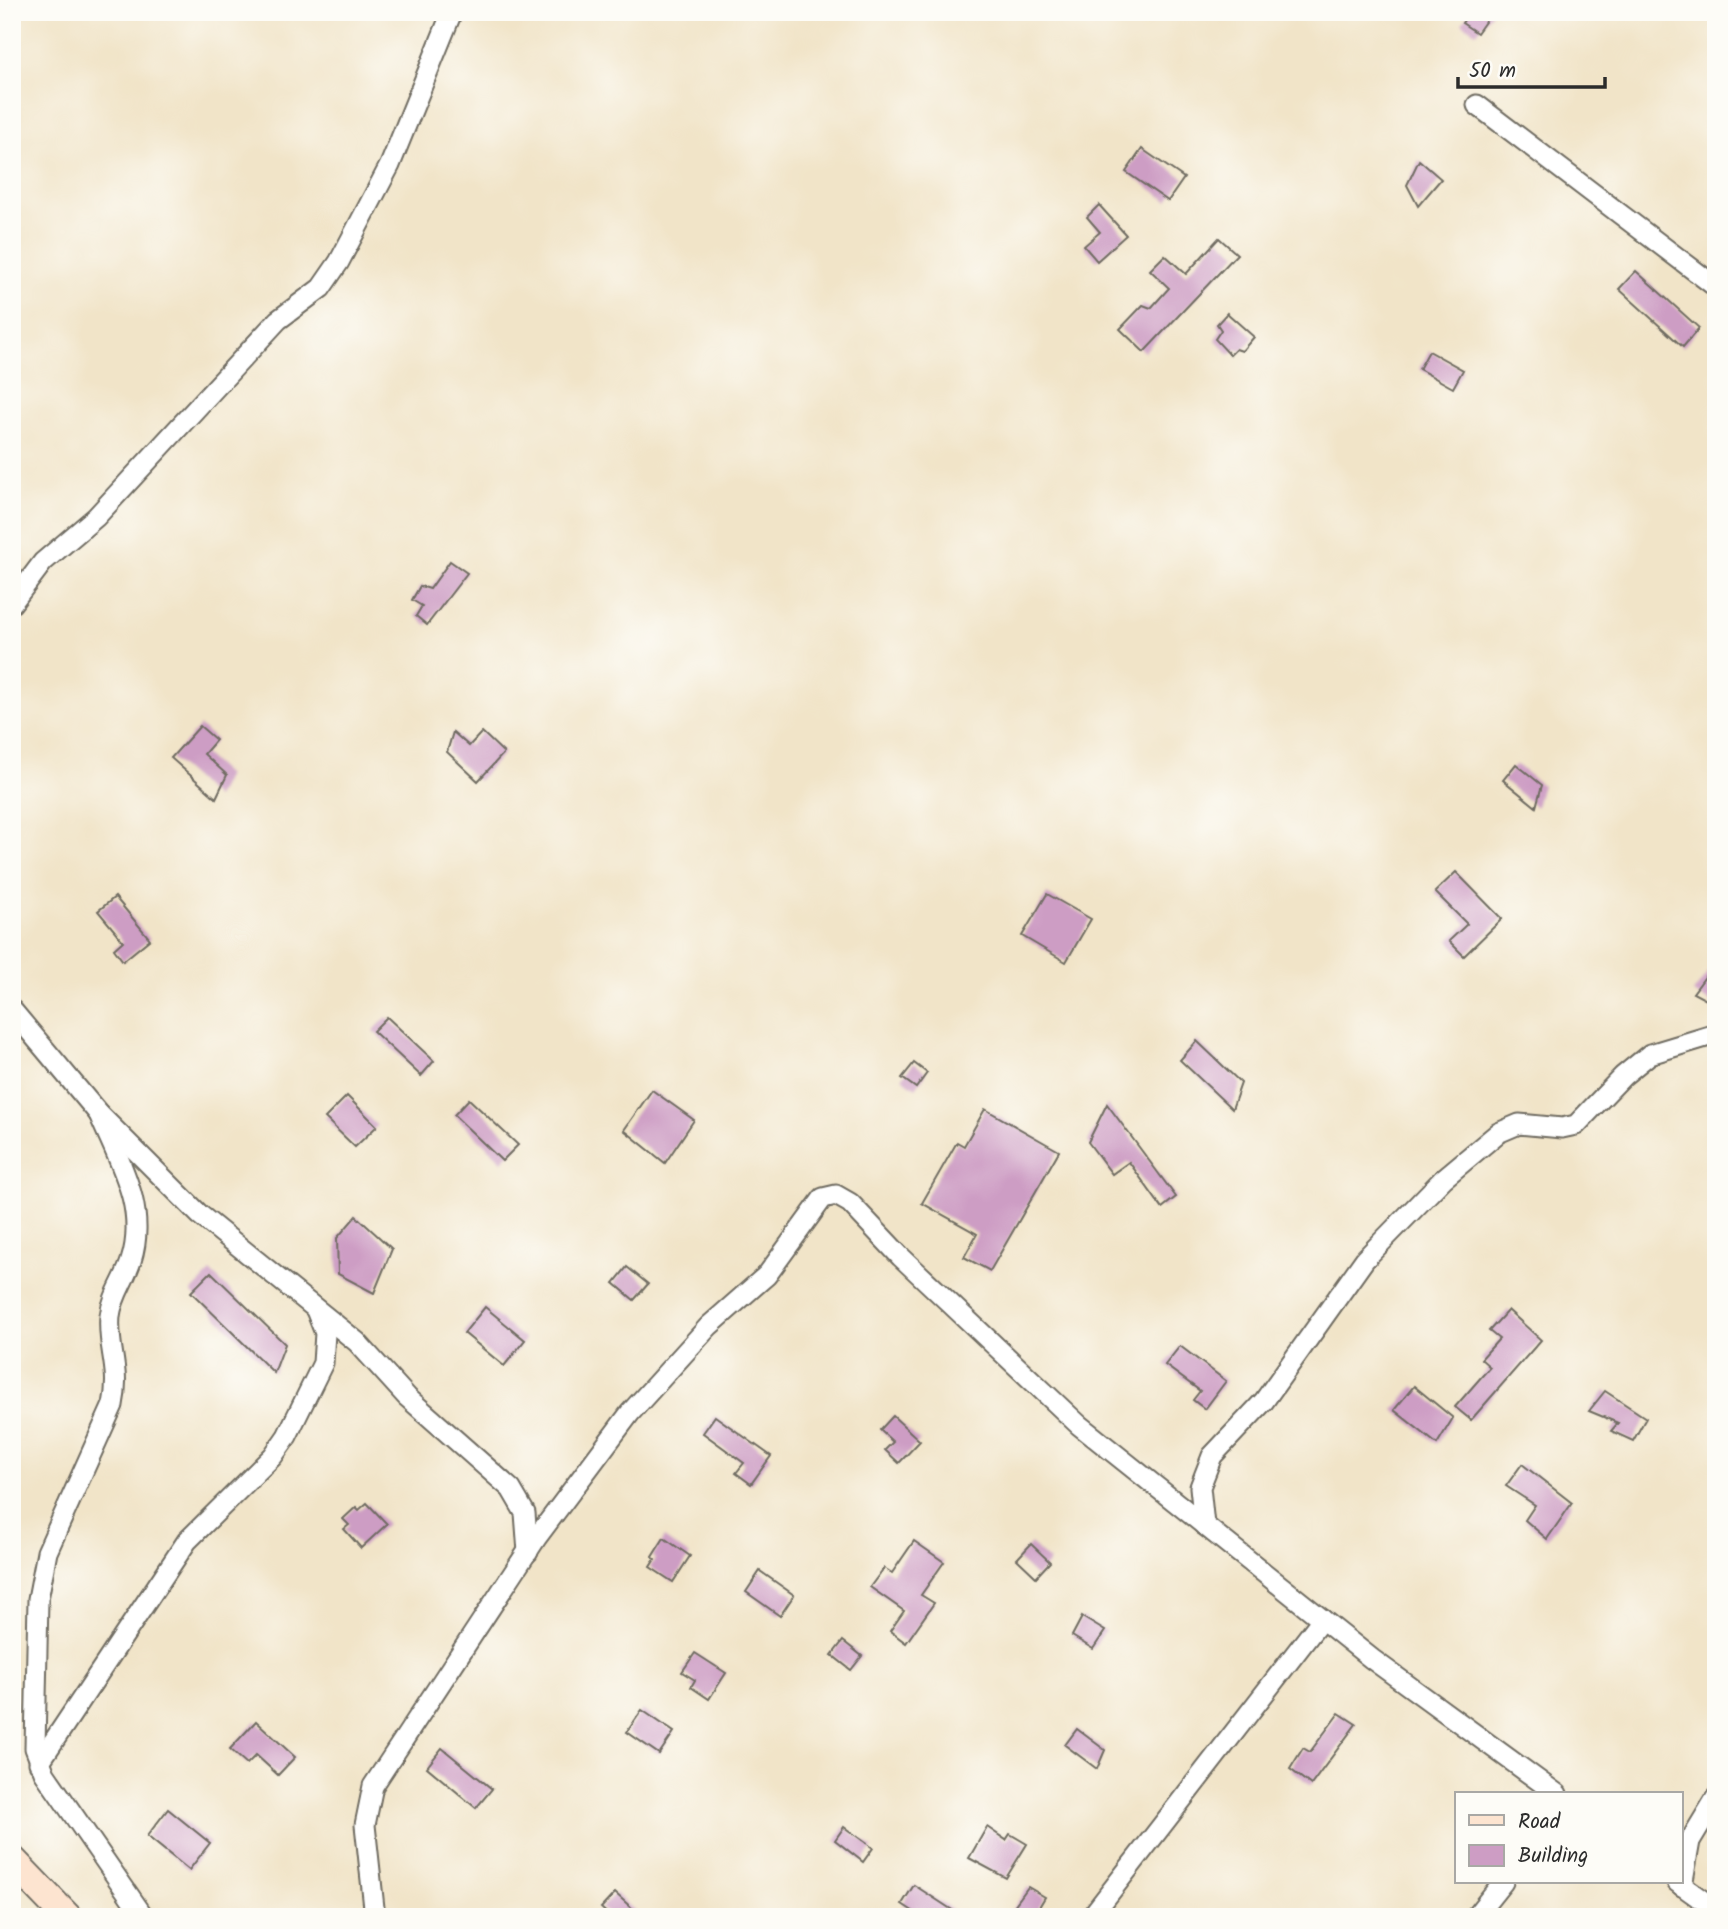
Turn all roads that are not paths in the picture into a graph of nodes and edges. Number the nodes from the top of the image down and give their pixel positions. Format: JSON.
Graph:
{"nodes":[{"id":1,"x":452,"y":12,"type":"edge"},
{"id":2,"x":1477,"y":106,"type":"dead end"},
{"id":3,"x":1716,"y":287,"type":"edge"},
{"id":4,"x":12,"y":603,"type":"edge"},
{"id":5,"x":12,"y":1010,"type":"edge"},
{"id":6,"x":1716,"y":1034,"type":"edge"},
{"id":7,"x":99,"y":1114,"type":"junction"},
{"id":8,"x":316,"y":1310,"type":"junction"},
{"id":9,"x":1204,"y":1525,"type":"junction"},
{"id":10,"x":528,"y":1552,"type":"junction"},
{"id":11,"x":1322,"y":1619,"type":"junction"},
{"id":12,"x":39,"y":1763,"type":"junction"},
{"id":13,"x":1554,"y":1792,"type":"edge"},
{"id":14,"x":1716,"y":1798,"type":"edge"},
{"id":15,"x":12,"y":1860,"type":"edge"},
{"id":16,"x":1682,"y":1872,"type":"edge"},
{"id":17,"x":1501,"y":1884,"type":"edge"},
{"id":18,"x":1679,"y":1884,"type":"edge"},
{"id":19,"x":1716,"y":1910,"type":"edge"},
{"id":20,"x":67,"y":1917,"type":"edge"},
{"id":21,"x":144,"y":1917,"type":"edge"},
{"id":22,"x":375,"y":1917,"type":"edge"},
{"id":23,"x":1091,"y":1917,"type":"edge"},
{"id":24,"x":1475,"y":1917,"type":"edge"}],
"edges":[{"from":1,"to":4,"type":"street"},
{"from":2,"to":3,"type":"street"},
{"from":5,"to":7,"type":"street"},
{"from":6,"to":9,"type":"street"},
{"from":7,"to":8,"type":"street"},
{"from":7,"to":12,"type":"street"},
{"from":8,"to":10,"type":"street"},
{"from":8,"to":12,"type":"street"},
{"from":9,"to":10,"type":"street"},
{"from":9,"to":11,"type":"street"},
{"from":10,"to":22,"type":"street"},
{"from":11,"to":13,"type":"street"},
{"from":11,"to":23,"type":"street"},
{"from":12,"to":21,"type":"street"},
{"from":14,"to":16,"type":"street"},
{"from":15,"to":20,"type":"street"},
{"from":17,"to":24,"type":"street"},
{"from":18,"to":19,"type":"street"}]}
